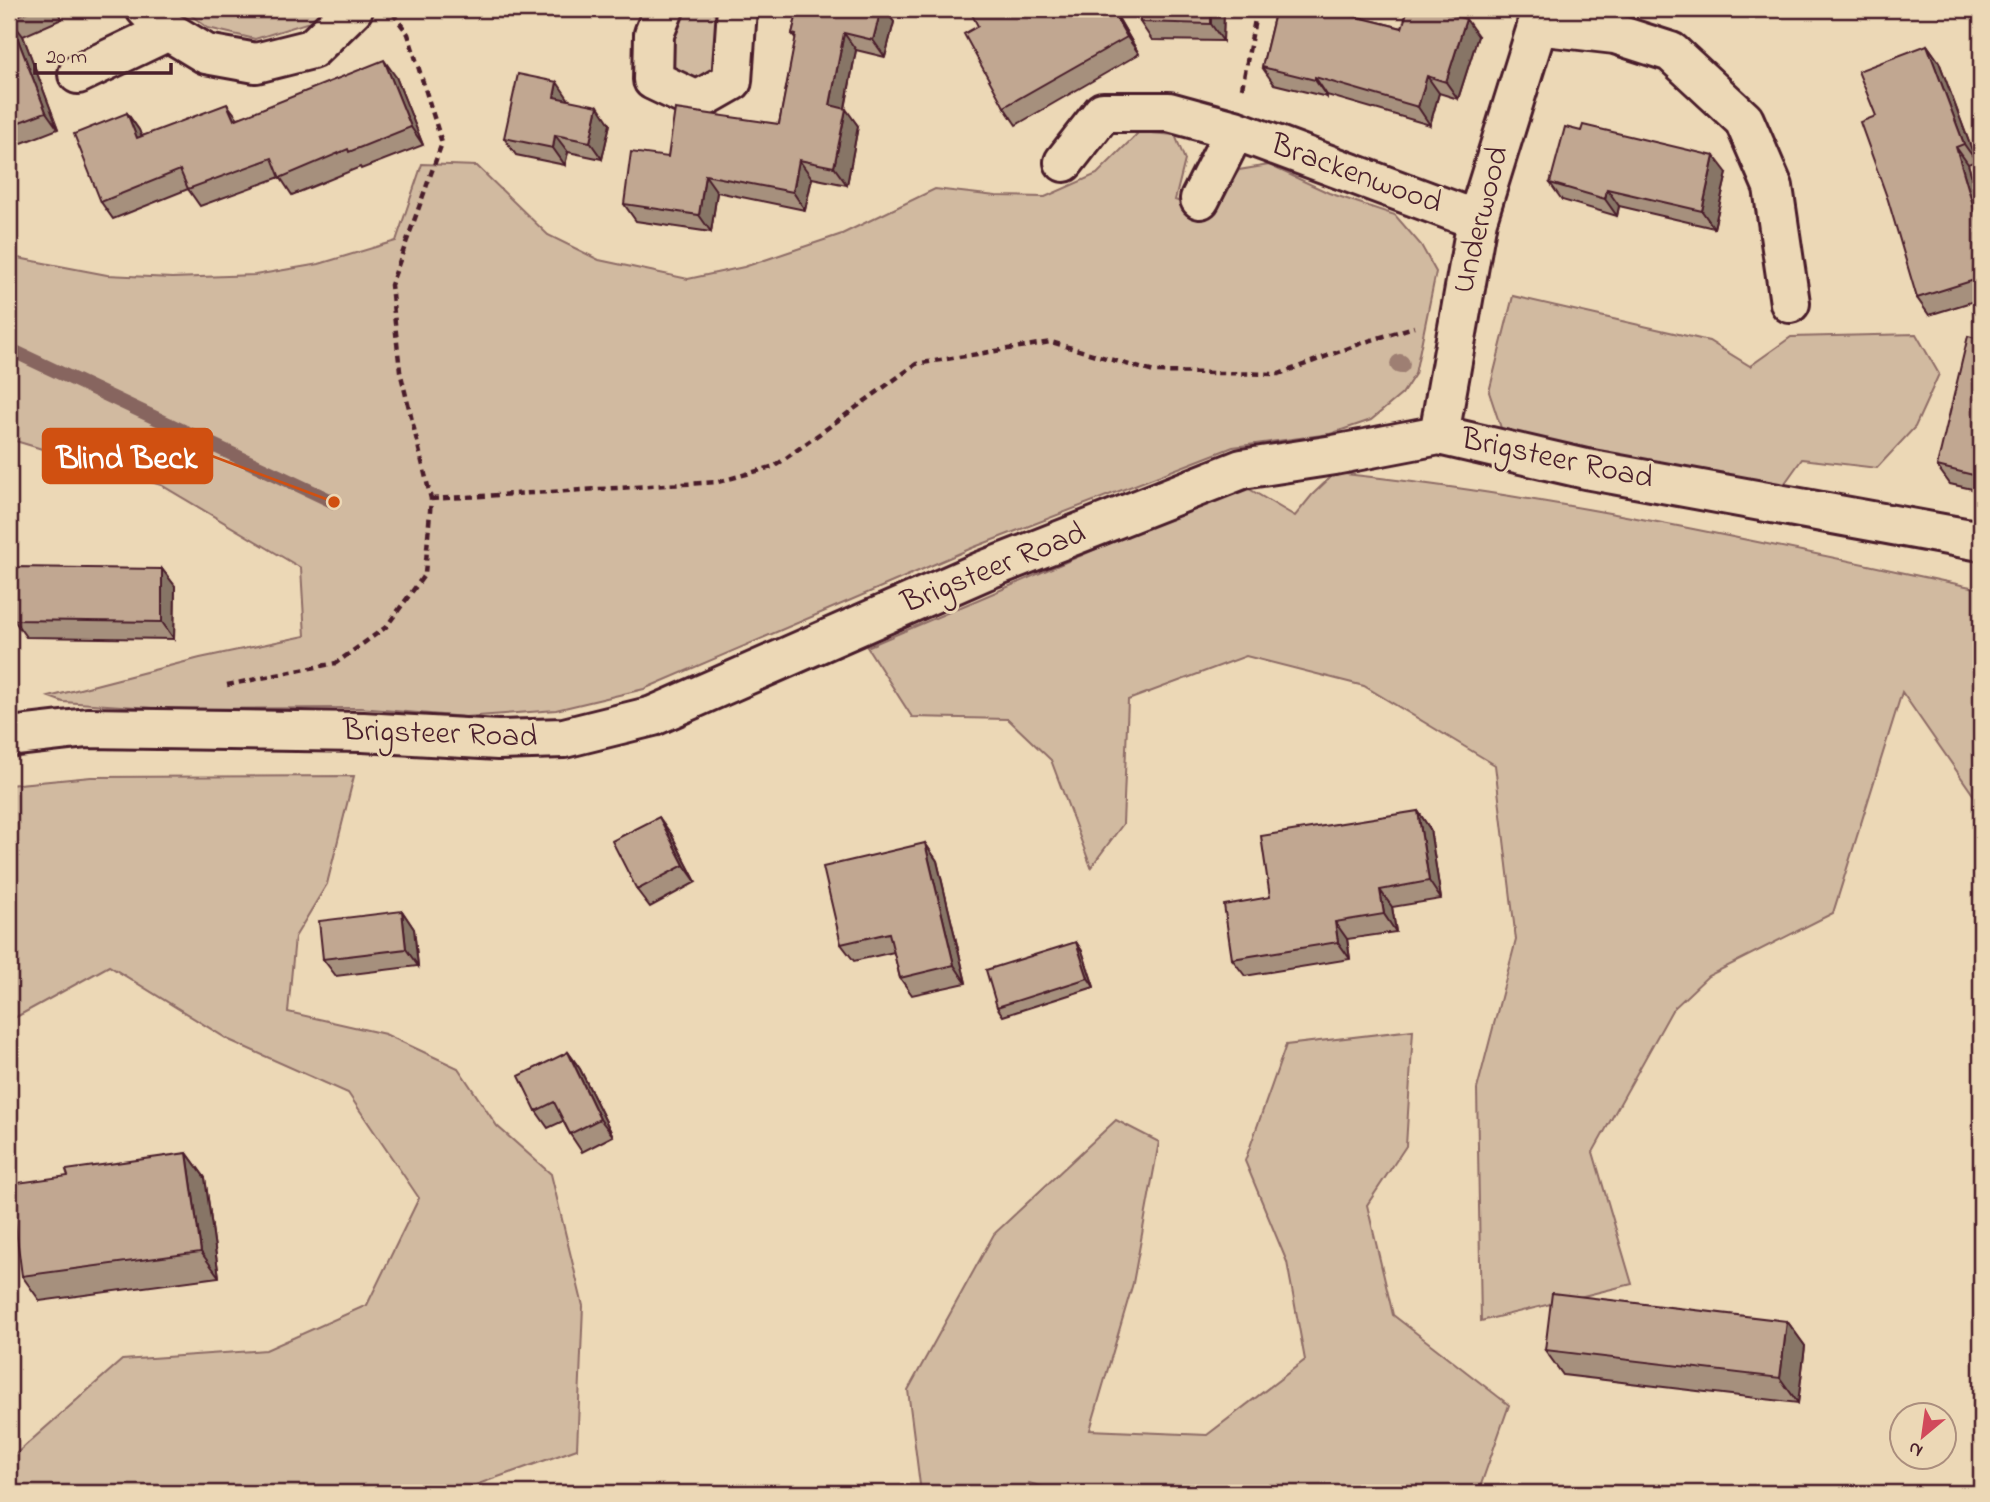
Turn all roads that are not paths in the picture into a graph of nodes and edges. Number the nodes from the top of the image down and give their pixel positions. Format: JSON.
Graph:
{"nodes":[{"id":1,"x":353,"y":9,"type":"edge"},
{"id":2,"x":664,"y":9,"type":"edge"},
{"id":3,"x":737,"y":9,"type":"edge"},
{"id":4,"x":1538,"y":18,"type":"edge"},
{"id":5,"x":157,"y":20,"type":"edge"},
{"id":6,"x":78,"y":74,"type":"dead end"},
{"id":7,"x":1235,"y":130,"type":"junction"},
{"id":8,"x":1064,"y":162,"type":"dead end"},
{"id":9,"x":1200,"y":199,"type":"dead end"},
{"id":10,"x":1476,"y":220,"type":"junction"},
{"id":11,"x":1790,"y":303,"type":"dead end"},
{"id":12,"x":1439,"y":435,"type":"junction"},
{"id":13,"x":1981,"y":541,"type":"edge"},
{"id":14,"x":9,"y":737,"type":"edge"}],
"edges":[{"from":1,"to":5,"type":"street"},
{"from":2,"to":3,"type":"street"},
{"from":4,"to":10,"type":"street","name":"Underwood"},
{"from":4,"to":11,"type":"street"},
{"from":5,"to":6,"type":"street"},
{"from":7,"to":8,"type":"street","name":"Brackenwood"},
{"from":7,"to":9,"type":"street","name":"Brackenwood"},
{"from":7,"to":10,"type":"street","name":"Brackenwood"},
{"from":10,"to":12,"type":"street","name":"Underwood"},
{"from":12,"to":13,"type":"street","name":"Brigsteer Road"},
{"from":12,"to":14,"type":"street","name":"Brigsteer Road"}]}
